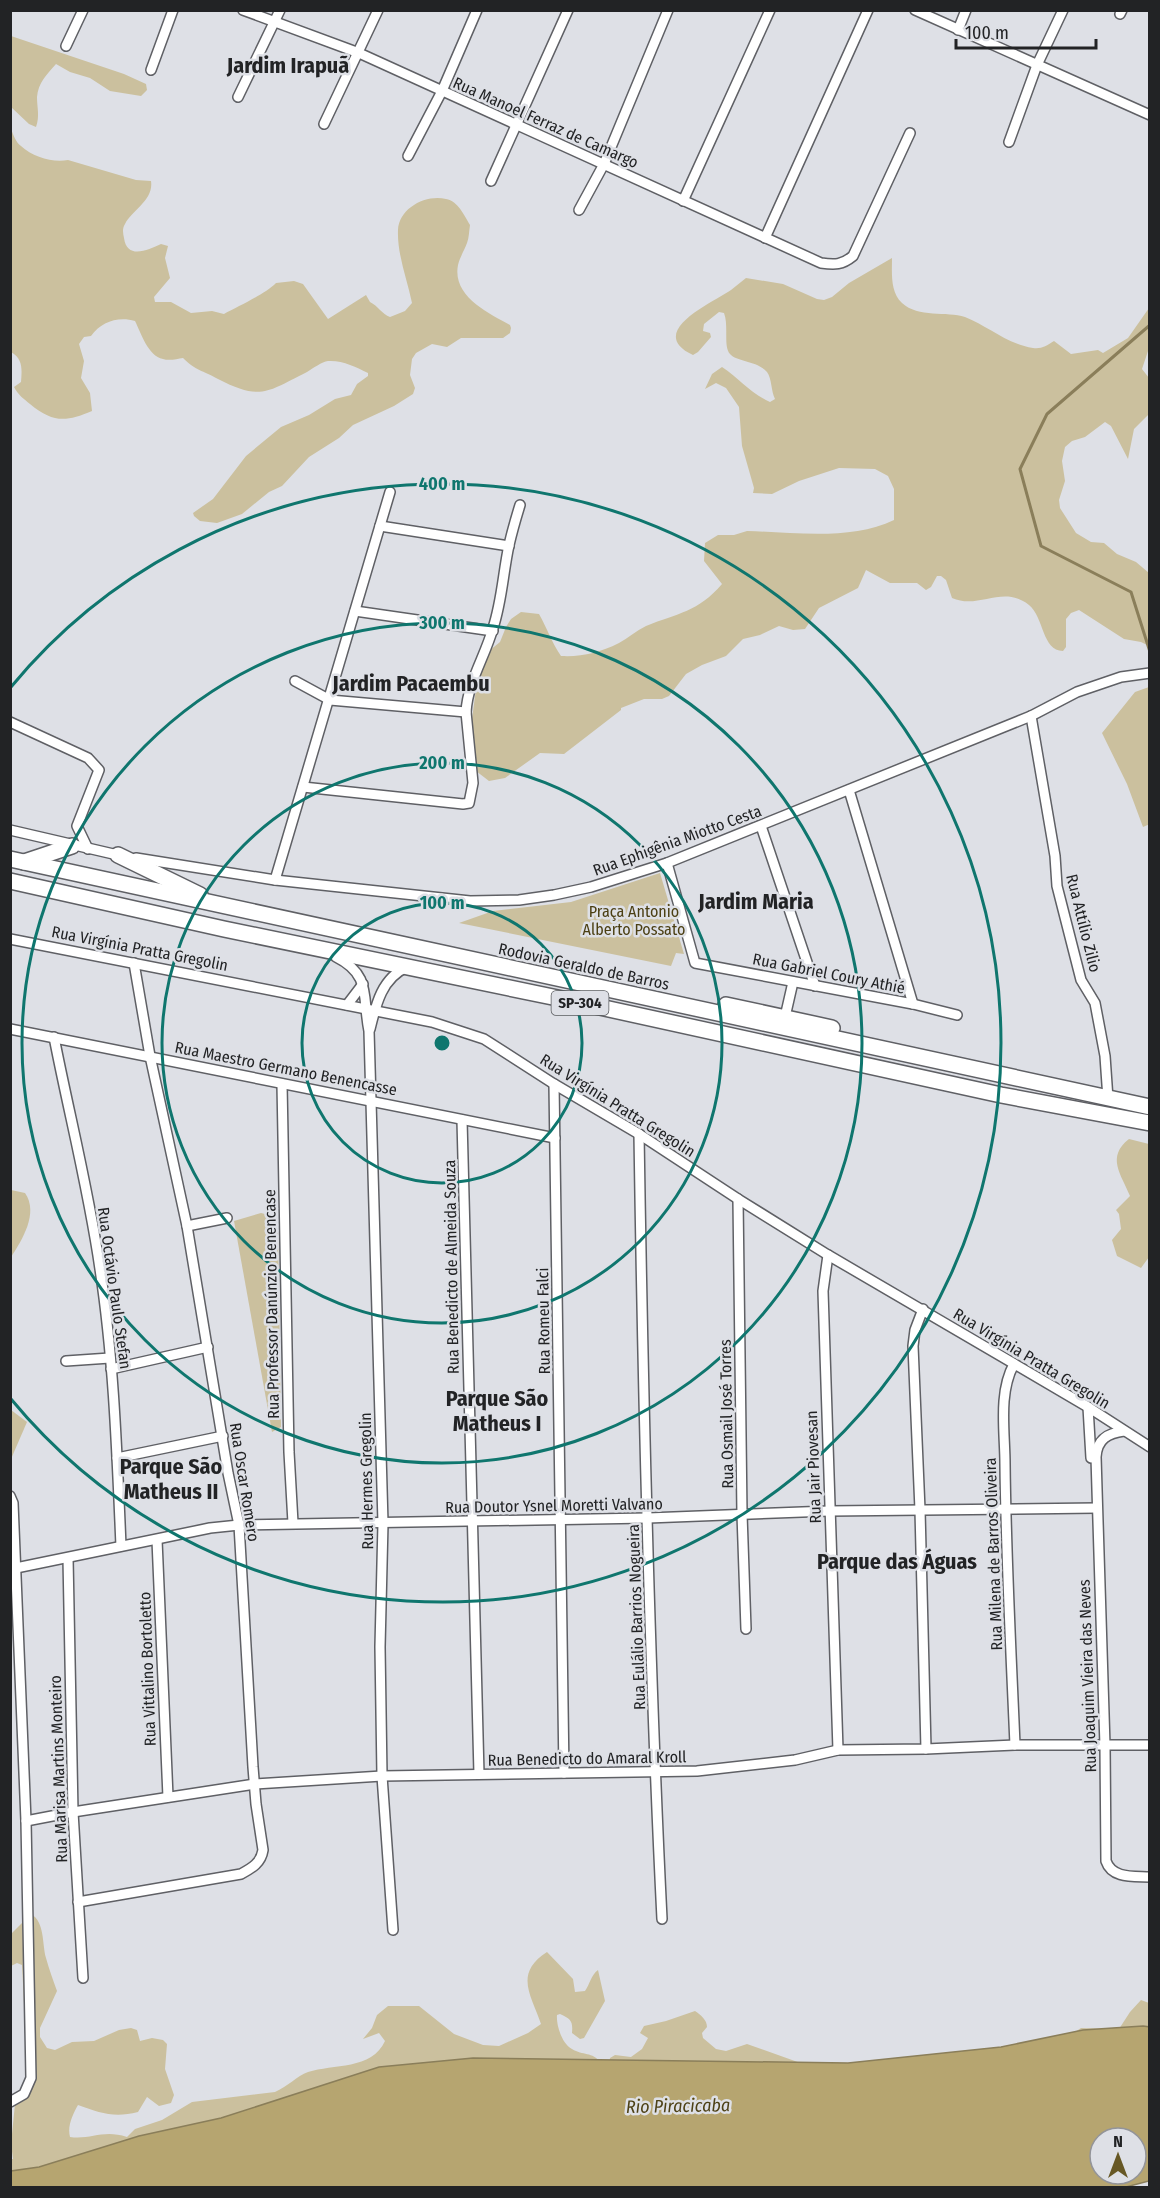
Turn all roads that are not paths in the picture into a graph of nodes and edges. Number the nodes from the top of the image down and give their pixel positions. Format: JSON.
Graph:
{"nodes":[{"id":1,"x":83,"y":10,"type":"edge"},
{"id":2,"x":173,"y":10,"type":"edge"},
{"id":3,"x":243,"y":10,"type":"edge"},
{"id":4,"x":280,"y":10,"type":"edge"},
{"id":5,"x":378,"y":10,"type":"edge"},
{"id":6,"x":477,"y":10,"type":"edge"},
{"id":7,"x":568,"y":10,"type":"edge"},
{"id":8,"x":668,"y":10,"type":"edge"},
{"id":9,"x":770,"y":10,"type":"edge"},
{"id":10,"x":868,"y":10,"type":"edge"},
{"id":11,"x":915,"y":10,"type":"edge"},
{"id":12,"x":966,"y":10,"type":"edge"},
{"id":13,"x":1063,"y":10,"type":"edge"},
{"id":14,"x":275,"y":21,"type":"junction"},
{"id":15,"x":958,"y":30,"type":"junction"},
{"id":16,"x":66,"y":46,"type":"dead end"},
{"id":17,"x":359,"y":53,"type":"junction"},
{"id":18,"x":1037,"y":65,"type":"junction"},
{"id":19,"x":151,"y":69,"type":"dead end"},
{"id":20,"x":442,"y":91,"type":"junction"},
{"id":21,"x":238,"y":97,"type":"dead end"},
{"id":22,"x":1149,"y":115,"type":"edge"},
{"id":23,"x":324,"y":124,"type":"dead end"},
{"id":24,"x":518,"y":125,"type":"junction"},
{"id":25,"x":910,"y":133,"type":"dead end"},
{"id":26,"x":1009,"y":142,"type":"dead end"},
{"id":27,"x":408,"y":156,"type":"dead end"},
{"id":28,"x":603,"y":164,"type":"junction"},
{"id":29,"x":491,"y":181,"type":"dead end"},
{"id":30,"x":683,"y":201,"type":"junction"},
{"id":31,"x":579,"y":210,"type":"dead end"},
{"id":32,"x":765,"y":238,"type":"junction"},
{"id":33,"x":390,"y":492,"type":"dead end"},
{"id":34,"x":520,"y":505,"type":"dead end"},
{"id":35,"x":380,"y":526,"type":"junction"},
{"id":36,"x":509,"y":546,"type":"junction"},
{"id":37,"x":355,"y":611,"type":"junction"},
{"id":38,"x":493,"y":631,"type":"junction"},
{"id":39,"x":1148,"y":673,"type":"edge"},
{"id":40,"x":295,"y":681,"type":"dead end"},
{"id":41,"x":330,"y":700,"type":"junction"},
{"id":42,"x":466,"y":712,"type":"junction"},
{"id":43,"x":1031,"y":716,"type":"junction"},
{"id":44,"x":10,"y":722,"type":"edge"},
{"id":45,"x":303,"y":787,"type":"junction"},
{"id":46,"x":849,"y":790,"type":"junction"},
{"id":47,"x":761,"y":826,"type":"junction"},
{"id":48,"x":10,"y":830,"type":"edge"},
{"id":49,"x":72,"y":846,"type":"junction"},
{"id":50,"x":88,"y":849,"type":"junction"},
{"id":51,"x":118,"y":855,"type":"junction"},
{"id":52,"x":17,"y":861,"type":"edge"},
{"id":53,"x":667,"y":863,"type":"junction"},
{"id":54,"x":10,"y":880,"type":"edge"},
{"id":55,"x":275,"y":880,"type":"junction"},
{"id":56,"x":224,"y":907,"type":"junction"},
{"id":57,"x":10,"y":939,"type":"edge"},
{"id":58,"x":314,"y":946,"type":"junction"},
{"id":59,"x":134,"y":963,"type":"junction"},
{"id":60,"x":408,"y":967,"type":"junction"},
{"id":61,"x":792,"y":982,"type":"junction"},
{"id":62,"x":363,"y":984,"type":"junction"},
{"id":63,"x":815,"y":986,"type":"junction"},
{"id":64,"x":650,"y":999,"type":"junction"},
{"id":65,"x":913,"y":1004,"type":"junction"},
{"id":66,"x":347,"y":1005,"type":"junction"},
{"id":67,"x":366,"y":1008,"type":"junction"},
{"id":68,"x":376,"y":1010,"type":"junction"},
{"id":69,"x":957,"y":1015,"type":"dead end"},
{"id":70,"x":785,"y":1017,"type":"junction"},
{"id":71,"x":10,"y":1029,"type":"edge"},
{"id":72,"x":369,"y":1031,"type":"junction"},
{"id":73,"x":54,"y":1037,"type":"junction"},
{"id":74,"x":150,"y":1056,"type":"junction"},
{"id":75,"x":929,"y":1059,"type":"junction"},
{"id":76,"x":282,"y":1084,"type":"junction"},
{"id":77,"x":554,"y":1084,"type":"junction"},
{"id":78,"x":1108,"y":1098,"type":"junction"},
{"id":79,"x":372,"y":1100,"type":"junction"},
{"id":80,"x":1149,"y":1107,"type":"edge"},
{"id":81,"x":462,"y":1120,"type":"junction"},
{"id":82,"x":1149,"y":1123,"type":"edge"},
{"id":83,"x":639,"y":1134,"type":"junction"},
{"id":84,"x":555,"y":1138,"type":"junction"},
{"id":85,"x":738,"y":1199,"type":"junction"},
{"id":86,"x":226,"y":1218,"type":"dead end"},
{"id":87,"x":187,"y":1226,"type":"junction"},
{"id":88,"x":828,"y":1255,"type":"junction"},
{"id":89,"x":923,"y":1309,"type":"junction"},
{"id":90,"x":208,"y":1347,"type":"junction"},
{"id":91,"x":110,"y":1358,"type":"junction"},
{"id":92,"x":66,"y":1361,"type":"dead end"},
{"id":93,"x":1014,"y":1364,"type":"junction"},
{"id":94,"x":111,"y":1369,"type":"junction"},
{"id":95,"x":1088,"y":1407,"type":"junction"},
{"id":96,"x":1124,"y":1431,"type":"junction"},
{"id":97,"x":223,"y":1436,"type":"junction"},
{"id":98,"x":1149,"y":1447,"type":"edge"},
{"id":99,"x":117,"y":1458,"type":"junction"},
{"id":100,"x":1096,"y":1476,"type":"junction"},
{"id":101,"x":10,"y":1497,"type":"edge"},
{"id":102,"x":1005,"y":1508,"type":"junction"},
{"id":103,"x":1097,"y":1508,"type":"junction"},
{"id":104,"x":920,"y":1510,"type":"junction"},
{"id":105,"x":829,"y":1511,"type":"junction"},
{"id":106,"x":742,"y":1514,"type":"junction"},
{"id":107,"x":560,"y":1518,"type":"junction"},
{"id":108,"x":648,"y":1518,"type":"junction"},
{"id":109,"x":472,"y":1521,"type":"junction"},
{"id":110,"x":293,"y":1524,"type":"junction"},
{"id":111,"x":383,"y":1524,"type":"junction"},
{"id":112,"x":239,"y":1525,"type":"junction"},
{"id":113,"x":157,"y":1540,"type":"junction"},
{"id":114,"x":121,"y":1546,"type":"junction"},
{"id":115,"x":68,"y":1558,"type":"junction"},
{"id":116,"x":16,"y":1568,"type":"junction"},
{"id":117,"x":746,"y":1629,"type":"dead end"},
{"id":118,"x":1015,"y":1745,"type":"junction"},
{"id":119,"x":1149,"y":1745,"type":"edge"},
{"id":120,"x":1104,"y":1746,"type":"junction"},
{"id":121,"x":926,"y":1749,"type":"junction"},
{"id":122,"x":838,"y":1750,"type":"junction"},
{"id":123,"x":655,"y":1770,"type":"junction"},
{"id":124,"x":564,"y":1773,"type":"junction"},
{"id":125,"x":479,"y":1774,"type":"junction"},
{"id":126,"x":382,"y":1776,"type":"junction"},
{"id":127,"x":255,"y":1784,"type":"junction"},
{"id":128,"x":168,"y":1797,"type":"junction"},
{"id":129,"x":73,"y":1812,"type":"junction"},
{"id":130,"x":26,"y":1821,"type":"junction"},
{"id":131,"x":1149,"y":1876,"type":"edge"},
{"id":132,"x":78,"y":1902,"type":"junction"},
{"id":133,"x":662,"y":1919,"type":"dead end"},
{"id":134,"x":393,"y":1930,"type":"dead end"},
{"id":135,"x":83,"y":1978,"type":"dead end"},
{"id":136,"x":10,"y":2102,"type":"edge"}],
"edges":[{"from":1,"to":16,"type":"street"},
{"from":2,"to":19,"type":"street"},
{"from":3,"to":14,"type":"street","name":"Rua Manoel Ferraz de Camargo"},
{"from":4,"to":14,"type":"street"},
{"from":5,"to":17,"type":"street"},
{"from":6,"to":20,"type":"street"},
{"from":7,"to":24,"type":"street"},
{"from":8,"to":28,"type":"street"},
{"from":9,"to":30,"type":"street"},
{"from":10,"to":32,"type":"street"},
{"from":11,"to":15,"type":"street"},
{"from":12,"to":15,"type":"street"},
{"from":13,"to":18,"type":"street"},
{"from":14,"to":17,"type":"street","name":"Rua Manoel Ferraz de Camargo"},
{"from":14,"to":21,"type":"street"},
{"from":15,"to":18,"type":"street"},
{"from":17,"to":20,"type":"street","name":"Rua Manoel Ferraz de Camargo"},
{"from":17,"to":23,"type":"street"},
{"from":18,"to":22,"type":"street"},
{"from":18,"to":26,"type":"street"},
{"from":20,"to":24,"type":"street","name":"Rua Manoel Ferraz de Camargo"},
{"from":20,"to":27,"type":"street"},
{"from":24,"to":28,"type":"street","name":"Rua Manoel Ferraz de Camargo"},
{"from":24,"to":29,"type":"street"},
{"from":25,"to":32,"type":"street","name":"Rua Manoel Ferraz de Camargo"},
{"from":28,"to":30,"type":"street","name":"Rua Manoel Ferraz de Camargo"},
{"from":28,"to":31,"type":"street"},
{"from":30,"to":32,"type":"street","name":"Rua Manoel Ferraz de Camargo"},
{"from":33,"to":35,"type":"street"},
{"from":34,"to":36,"type":"street"},
{"from":35,"to":36,"type":"street"},
{"from":35,"to":37,"type":"street"},
{"from":36,"to":38,"type":"street"},
{"from":37,"to":38,"type":"street"},
{"from":37,"to":41,"type":"street"},
{"from":38,"to":42,"type":"street"},
{"from":39,"to":43,"type":"street","name":"Rua Ephigênia Miotto Cesta"},
{"from":40,"to":41,"type":"street"},
{"from":41,"to":42,"type":"street"},
{"from":41,"to":45,"type":"street"},
{"from":42,"to":45,"type":"street"},
{"from":43,"to":46,"type":"street","name":"Rua Ephigênia Miotto Cesta"},
{"from":43,"to":78,"type":"street","name":"Rua Attílio Zilio"},
{"from":44,"to":50,"type":"street"},
{"from":45,"to":55,"type":"street"},
{"from":46,"to":47,"type":"street","name":"Rua Ephigênia Miotto Cesta"},
{"from":46,"to":65,"type":"street"},
{"from":47,"to":53,"type":"street","name":"Rua Ephigênia Miotto Cesta"},
{"from":47,"to":63,"type":"street"},
{"from":48,"to":49,"type":"street","name":"Rua Ephigênia Miotto Cesta"},
{"from":49,"to":50,"type":"street","name":"Rua Ephigênia Miotto Cesta"},
{"from":49,"to":52,"type":"highway"},
{"from":50,"to":51,"type":"street","name":"Rua Ephigênia Miotto Cesta"},
{"from":51,"to":55,"type":"street","name":"Rua Ephigênia Miotto Cesta"},
{"from":51,"to":56,"type":"highway"},
{"from":52,"to":56,"type":"highway","name":"Rodovia Geraldo de Barros","number":"SP-304"},
{"from":53,"to":55,"type":"street","name":"Rua Ephigênia Miotto Cesta"},
{"from":53,"to":61,"type":"street","name":"Rua Gabriel Coury Athié"},
{"from":54,"to":58,"type":"highway","number":"SP-304"},
{"from":56,"to":64,"type":"highway","name":"Rodovia Geraldo de Barros","number":"SP-304"},
{"from":57,"to":59,"type":"street","name":"Rua Virgínia Pratta Gregolin"},
{"from":58,"to":60,"type":"highway","number":"SP-304"},
{"from":58,"to":62,"type":"street"},
{"from":59,"to":66,"type":"street","name":"Rua Virgínia Pratta Gregolin"},
{"from":59,"to":74,"type":"street","name":"Rua Oscar Romero"},
{"from":60,"to":68,"type":"street","name":"Rua Hermes Gregolin"},
{"from":60,"to":82,"type":"highway","number":"SP-304"},
{"from":61,"to":63,"type":"street","name":"Rua Gabriel Coury Athié"},
{"from":61,"to":70,"type":"street"},
{"from":62,"to":66,"type":"street"},
{"from":62,"to":67,"type":"street","name":"Rua Hermes Gregolin"},
{"from":63,"to":65,"type":"street","name":"Rua Gabriel Coury Athié"},
{"from":64,"to":70,"type":"highway"},
{"from":64,"to":75,"type":"highway","name":"Rodovia Geraldo de Barros","number":"SP-304"},
{"from":65,"to":69,"type":"street","name":"Rua Gabriel Coury Athié"},
{"from":66,"to":67,"type":"street","name":"Rua Virgínia Pratta Gregolin"},
{"from":67,"to":68,"type":"street","name":"Rua Virgínia Pratta Gregolin"},
{"from":67,"to":72,"type":"street","name":"Rua Hermes Gregolin"},
{"from":68,"to":72,"type":"street","name":"Rua Hermes Gregolin"},
{"from":68,"to":77,"type":"street","name":"Rua Virgínia Pratta Gregolin"},
{"from":70,"to":75,"type":"highway"},
{"from":71,"to":73,"type":"street","name":"Rua Maestro Germano Benencasse"},
{"from":72,"to":79,"type":"street","name":"Rua Hermes Gregolin"},
{"from":73,"to":74,"type":"street","name":"Rua Maestro Germano Benencasse"},
{"from":73,"to":91,"type":"street","name":"Rua Octávio Paulo Stefan"},
{"from":74,"to":76,"type":"street","name":"Rua Maestro Germano Benencasse"},
{"from":74,"to":87,"type":"street","name":"Rua Oscar Romero"},
{"from":75,"to":78,"type":"highway","name":"Rodovia Geraldo de Barros","number":"SP-304"},
{"from":76,"to":79,"type":"street","name":"Rua Maestro Germano Benencasse"},
{"from":76,"to":110,"type":"street","name":"Rua Professor Danúnzio Benencase"},
{"from":77,"to":83,"type":"street","name":"Rua Virgínia Pratta Gregolin"},
{"from":77,"to":84,"type":"street","name":"Rua Romeu Falci"},
{"from":78,"to":80,"type":"highway","name":"Rodovia Geraldo de Barros","number":"SP-304"},
{"from":79,"to":81,"type":"street","name":"Rua Maestro Germano Benencasse"},
{"from":79,"to":111,"type":"street","name":"Rua Hermes Gregolin"},
{"from":81,"to":84,"type":"street","name":"Rua Maestro Germano Benencasse"},
{"from":81,"to":109,"type":"street","name":"Rua Benedicto de Almeida Souza"},
{"from":83,"to":85,"type":"street","name":"Rua Virgínia Pratta Gregolin"},
{"from":83,"to":108,"type":"street","name":"Rua Eulálio Barrios Nogueira"},
{"from":84,"to":107,"type":"street","name":"Rua Romeu Falci"},
{"from":85,"to":88,"type":"street","name":"Rua Virgínia Pratta Gregolin"},
{"from":85,"to":106,"type":"street","name":"Rua Osmail José Torres"},
{"from":86,"to":87,"type":"street"},
{"from":87,"to":90,"type":"street","name":"Rua Oscar Romero"},
{"from":88,"to":89,"type":"street","name":"Rua Virgínia Pratta Gregolin"},
{"from":88,"to":105,"type":"street","name":"Rua Jair Piovesan"},
{"from":89,"to":93,"type":"street","name":"Rua Virgínia Pratta Gregolin"},
{"from":89,"to":104,"type":"street"},
{"from":90,"to":94,"type":"street"},
{"from":90,"to":97,"type":"street","name":"Rua Oscar Romero"},
{"from":91,"to":92,"type":"street"},
{"from":91,"to":94,"type":"street","name":"Rua Octávio Paulo Stefan"},
{"from":93,"to":95,"type":"street","name":"Rua Virgínia Pratta Gregolin"},
{"from":93,"to":102,"type":"street","name":"Rua Milena de Barros Oliveira"},
{"from":94,"to":99,"type":"street","name":"Rua Octávio Paulo Stefan"},
{"from":95,"to":96,"type":"street","name":"Rua Virgínia Pratta Gregolin"},
{"from":95,"to":100,"type":"street","name":"Rua Joaquim Vieira das Neves"},
{"from":96,"to":98,"type":"street","name":"Rua Virgínia Pratta Gregolin"},
{"from":96,"to":100,"type":"street","name":"Rua Joaquim Vieira das Neves"},
{"from":97,"to":99,"type":"street"},
{"from":97,"to":112,"type":"street","name":"Rua Oscar Romero"},
{"from":99,"to":114,"type":"street","name":"Rua Octávio Paulo Stefan"},
{"from":100,"to":103,"type":"street","name":"Rua Joaquim Vieira das Neves"},
{"from":101,"to":116,"type":"street"},
{"from":102,"to":103,"type":"street","name":"Rua Doutor Ysnel Moretti Valvano"},
{"from":102,"to":104,"type":"street","name":"Rua Doutor Ysnel Moretti Valvano"},
{"from":102,"to":118,"type":"street","name":"Rua Milena de Barros Oliveira"},
{"from":103,"to":120,"type":"street","name":"Rua Joaquim Vieira das Neves"},
{"from":104,"to":105,"type":"street","name":"Rua Doutor Ysnel Moretti Valvano"},
{"from":104,"to":121,"type":"street"},
{"from":105,"to":106,"type":"street","name":"Rua Doutor Ysnel Moretti Valvano"},
{"from":105,"to":122,"type":"street","name":"Rua Jair Piovesan"},
{"from":106,"to":108,"type":"street","name":"Rua Doutor Ysnel Moretti Valvano"},
{"from":106,"to":117,"type":"street","name":"Rua Osmail José Torres"},
{"from":107,"to":108,"type":"street","name":"Rua Doutor Ysnel Moretti Valvano"},
{"from":107,"to":109,"type":"street","name":"Rua Doutor Ysnel Moretti Valvano"},
{"from":107,"to":124,"type":"street","name":"Rua Romeu Falci"},
{"from":108,"to":123,"type":"street","name":"Rua Eulálio Barrios Nogueira"},
{"from":109,"to":111,"type":"street","name":"Rua Doutor Ysnel Moretti Valvano"},
{"from":109,"to":125,"type":"street","name":"Rua Benedicto de Almeida Souza"},
{"from":110,"to":111,"type":"street","name":"Rua Doutor Ysnel Moretti Valvano"},
{"from":110,"to":112,"type":"street","name":"Rua Doutor Ysnel Moretti Valvano"},
{"from":111,"to":126,"type":"street","name":"Rua Hermes Gregolin"},
{"from":112,"to":113,"type":"street","name":"Rua Doutor Ysnel Moretti Valvano"},
{"from":112,"to":127,"type":"street","name":"Rua Oscar Romero"},
{"from":113,"to":114,"type":"street","name":"Rua Doutor Ysnel Moretti Valvano"},
{"from":113,"to":128,"type":"street","name":"Rua Vittalino Bortoletto"},
{"from":114,"to":115,"type":"street","name":"Rua Doutor Ysnel Moretti Valvano"},
{"from":115,"to":116,"type":"street","name":"Rua Doutor Ysnel Moretti Valvano"},
{"from":115,"to":129,"type":"street","name":"Rua Marisa Martins Monteiro"},
{"from":116,"to":130,"type":"street"},
{"from":118,"to":120,"type":"street","name":"Rua Benedicto do Amaral Kroll"},
{"from":118,"to":121,"type":"street","name":"Rua Benedicto do Amaral Kroll"},
{"from":119,"to":120,"type":"street","name":"Rua Benedicto do Amaral Kroll"},
{"from":120,"to":131,"type":"street","name":"Rua Joaquim Vieira das Neves"},
{"from":121,"to":122,"type":"street","name":"Rua Benedicto do Amaral Kroll"},
{"from":122,"to":123,"type":"street","name":"Rua Benedicto do Amaral Kroll"},
{"from":123,"to":124,"type":"street","name":"Rua Benedicto do Amaral Kroll"},
{"from":123,"to":133,"type":"street","name":"Rua Eulálio Barrios Nogueira"},
{"from":124,"to":125,"type":"street","name":"Rua Benedicto do Amaral Kroll"},
{"from":125,"to":126,"type":"street","name":"Rua Benedicto do Amaral Kroll"},
{"from":126,"to":127,"type":"street","name":"Rua Benedicto do Amaral Kroll"},
{"from":126,"to":134,"type":"street","name":"Rua Hermes Gregolin"},
{"from":127,"to":128,"type":"street","name":"Rua Benedicto do Amaral Kroll"},
{"from":127,"to":132,"type":"street","name":"Rua Oscar Romero"},
{"from":128,"to":129,"type":"street","name":"Rua Benedicto do Amaral Kroll"},
{"from":129,"to":130,"type":"street","name":"Rua Benedicto do Amaral Kroll"},
{"from":129,"to":132,"type":"street","name":"Rua Marisa Martins Monteiro"},
{"from":130,"to":136,"type":"street"},
{"from":132,"to":135,"type":"street","name":"Rua Marisa Martins Monteiro"}]}
